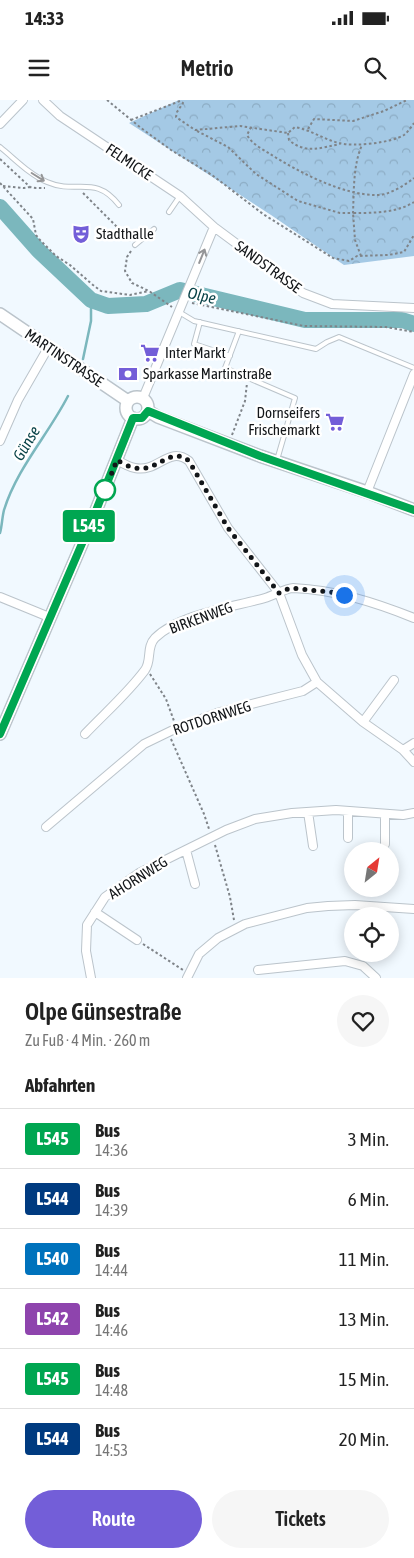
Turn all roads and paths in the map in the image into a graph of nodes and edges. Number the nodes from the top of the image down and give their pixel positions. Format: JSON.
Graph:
{"nodes":[{"id":1,"x":23,"y":100,"type":"edge"},
{"id":2,"x":43,"y":100,"type":"edge"},
{"id":3,"x":107,"y":100,"type":"edge"},
{"id":4,"x":407,"y":100,"type":"edge"},
{"id":5,"x":131,"y":120,"type":"junction"},
{"id":6,"x":414,"y":123,"type":"edge"},
{"id":7,"x":0,"y":124,"type":"edge"},
{"id":8,"x":251,"y":127,"type":"junction"},
{"id":9,"x":308,"y":129,"type":"junction"},
{"id":10,"x":195,"y":130,"type":"junction"},
{"id":11,"x":288,"y":133,"type":"junction"},
{"id":12,"x":342,"y":144,"type":"junction"},
{"id":13,"x":362,"y":144,"type":"junction"},
{"id":14,"x":0,"y":147,"type":"edge"},
{"id":15,"x":0,"y":159,"type":"edge"},
{"id":16,"x":414,"y":178,"type":"edge"},
{"id":17,"x":0,"y":183,"type":"edge"},
{"id":18,"x":3,"y":186,"type":"junction"},
{"id":19,"x":30,"y":187,"type":"junction"},
{"id":20,"x":53,"y":189,"type":"dead end"},
{"id":21,"x":80,"y":191,"type":"dead end"},
{"id":22,"x":354,"y":191,"type":"junction"},
{"id":23,"x":180,"y":196,"type":"junction"},
{"id":24,"x":414,"y":202,"type":"edge"},
{"id":25,"x":119,"y":205,"type":"dead end"},
{"id":26,"x":168,"y":212,"type":"dead end"},
{"id":27,"x":353,"y":213,"type":"junction"},
{"id":28,"x":214,"y":227,"type":"junction"},
{"id":29,"x":154,"y":229,"type":"dead end"},
{"id":30,"x":414,"y":235,"type":"edge"},
{"id":31,"x":135,"y":246,"type":"junction"},
{"id":32,"x":360,"y":256,"type":"junction"},
{"id":33,"x":149,"y":291,"type":"junction"},
{"id":34,"x":185,"y":298,"type":"junction"},
{"id":35,"x":166,"y":303,"type":"dead end"},
{"id":36,"x":414,"y":308,"type":"edge"},
{"id":37,"x":179,"y":312,"type":"junction"},
{"id":38,"x":0,"y":314,"type":"edge"},
{"id":39,"x":200,"y":322,"type":"junction"},
{"id":40,"x":238,"y":331,"type":"junction"},
{"id":41,"x":414,"y":332,"type":"edge"},
{"id":42,"x":48,"y":348,"type":"junction"},
{"id":43,"x":230,"y":356,"type":"junction"},
{"id":44,"x":414,"y":368,"type":"edge"},
{"id":45,"x":414,"y":374,"type":"edge"},
{"id":46,"x":248,"y":378,"type":"junction"},
{"id":47,"x":143,"y":398,"type":"junction"},
{"id":48,"x":128,"y":401,"type":"junction"},
{"id":49,"x":148,"y":411,"type":"junction"},
{"id":50,"x":133,"y":418,"type":"junction"},
{"id":51,"x":233,"y":433,"type":"dead end"},
{"id":52,"x":0,"y":441,"type":"edge"},
{"id":53,"x":117,"y":460,"type":"junction"},
{"id":54,"x":277,"y":461,"type":"junction"},
{"id":55,"x":367,"y":492,"type":"junction"},
{"id":56,"x":414,"y":510,"type":"edge"},
{"id":57,"x":279,"y":593,"type":"junction"},
{"id":58,"x":0,"y":597,"type":"edge"},
{"id":59,"x":49,"y":617,"type":"junction"},
{"id":60,"x":414,"y":618,"type":"edge"},
{"id":61,"x":146,"y":668,"type":"junction"},
{"id":62,"x":394,"y":680,"type":"dead end"},
{"id":63,"x":317,"y":682,"type":"junction"},
{"id":64,"x":363,"y":722,"type":"junction"},
{"id":65,"x":177,"y":728,"type":"junction"},
{"id":66,"x":168,"y":732,"type":"junction"},
{"id":67,"x":0,"y":734,"type":"edge"},
{"id":68,"x":85,"y":734,"type":"dead end"},
{"id":69,"x":414,"y":743,"type":"edge"},
{"id":70,"x":403,"y":750,"type":"junction"},
{"id":71,"x":414,"y":762,"type":"edge"},
{"id":72,"x":348,"y":811,"type":"junction"},
{"id":73,"x":308,"y":812,"type":"junction"},
{"id":74,"x":414,"y":813,"type":"edge"},
{"id":75,"x":385,"y":814,"type":"junction"},
{"id":76,"x":46,"y":827,"type":"dead end"},
{"id":77,"x":212,"y":837,"type":"junction"},
{"id":78,"x":348,"y":838,"type":"dead end"},
{"id":79,"x":385,"y":842,"type":"edge"},
{"id":80,"x":313,"y":846,"type":"dead end"},
{"id":81,"x":186,"y":850,"type":"junction"},
{"id":82,"x":195,"y":884,"type":"dead end"},
{"id":83,"x":414,"y":909,"type":"edge"},
{"id":84,"x":95,"y":912,"type":"junction"},
{"id":85,"x":236,"y":928,"type":"junction"},
{"id":86,"x":137,"y":940,"type":"joint"},
{"id":87,"x":258,"y":970,"type":"dead end"},
{"id":88,"x":187,"y":976,"type":"edge"},
{"id":89,"x":91,"y":978,"type":"edge"},
{"id":90,"x":376,"y":978,"type":"edge"}],
"edges":[{"from":1,"to":7,"type":"street"},
{"from":2,"to":23,"type":"street","name":"FELMICKE"},
{"from":3,"to":5,"type":"path"},
{"from":4,"to":9,"type":"path"},
{"from":5,"to":10,"type":"path"},
{"from":5,"to":32,"type":"path"},
{"from":6,"to":13,"type":"path"},
{"from":8,"to":10,"type":"path"},
{"from":8,"to":11,"type":"path"},
{"from":8,"to":22,"type":"path"},
{"from":9,"to":11,"type":"path"},
{"from":9,"to":12,"type":"path"},
{"from":10,"to":27,"type":"path"},
{"from":11,"to":12,"type":"path"},
{"from":12,"to":13,"type":"path"},
{"from":13,"to":22,"type":"path"},
{"from":14,"to":25,"type":"lane","one_way":true},
{"from":15,"to":19,"type":"path"},
{"from":16,"to":22,"type":"path"},
{"from":17,"to":18,"type":"path"},
{"from":18,"to":19,"type":"path"},
{"from":18,"to":33,"type":"path"},
{"from":19,"to":20,"type":"path"},
{"from":21,"to":31,"type":"path"},
{"from":22,"to":27,"type":"path"},
{"from":23,"to":26,"type":"lane"},
{"from":23,"to":28,"type":"street","name":"FELMICKE"},
{"from":24,"to":27,"type":"path"},
{"from":27,"to":32,"type":"path"},
{"from":34,"to":28,"type":"street","one_way":true},
{"from":28,"to":36,"type":"street","name":"SANDSTRASSE"},
{"from":29,"to":31,"type":"lane"},
{"from":30,"to":32,"type":"path"},
{"from":31,"to":33,"type":"path"},
{"from":33,"to":35,"type":"path"},
{"from":34,"to":37,"type":"street"},
{"from":34,"to":41,"type":"path"},
{"from":37,"to":39,"type":"lane"},
{"from":37,"to":47,"type":"street"},
{"from":38,"to":42,"type":"street","name":"MARTINSTRASSE"},
{"from":39,"to":40,"type":"lane"},
{"from":39,"to":43,"type":"lane"},
{"from":40,"to":43,"type":"lane"},
{"from":40,"to":44,"type":"lane"},
{"from":42,"to":48,"type":"street","name":"MARTINSTRASSE"},
{"from":42,"to":52,"type":"street"},
{"from":43,"to":46,"type":"lane"},
{"from":45,"to":55,"type":"street"},
{"from":46,"to":51,"type":"path"},
{"from":46,"to":54,"type":"lane"},
{"from":47,"to":48,"type":"street"},
{"from":47,"to":49,"type":"street"},
{"from":48,"to":50,"type":"street"},
{"from":49,"to":50,"type":"street"},
{"from":49,"to":54,"type":"street"},
{"from":50,"to":53,"type":"street"},
{"from":53,"to":57,"type":"street"},
{"from":53,"to":59,"type":"street"},
{"from":54,"to":55,"type":"street"},
{"from":55,"to":56,"type":"street"},
{"from":57,"to":60,"type":"street","name":"BIRKENWEG"},
{"from":57,"to":61,"type":"street","name":"BIRKENWEG"},
{"from":57,"to":63,"type":"street"},
{"from":58,"to":59,"type":"street"},
{"from":59,"to":67,"type":"street"},
{"from":61,"to":65,"type":"path"},
{"from":61,"to":68,"type":"street"},
{"from":62,"to":64,"type":"street"},
{"from":63,"to":64,"type":"street"},
{"from":63,"to":65,"type":"street","name":"ROTDORNWEG"},
{"from":64,"to":70,"type":"street"},
{"from":65,"to":66,"type":"street","name":"ROTDORNWEG"},
{"from":66,"to":76,"type":"street","name":"ROTDORNWEG"},
{"from":66,"to":77,"type":"path"},
{"from":69,"to":70,"type":"street"},
{"from":70,"to":71,"type":"street"},
{"from":72,"to":73,"type":"street","name":"AHORNWEG"},
{"from":72,"to":75,"type":"street","name":"AHORNWEG"},
{"from":72,"to":78,"type":"street"},
{"from":73,"to":77,"type":"street","name":"AHORNWEG"},
{"from":73,"to":80,"type":"street"},
{"from":74,"to":75,"type":"street","name":"AHORNWEG"},
{"from":75,"to":79,"type":"street"},
{"from":77,"to":81,"type":"street","name":"AHORNWEG"},
{"from":77,"to":85,"type":"path"},
{"from":81,"to":82,"type":"street","name":"AHORNWEG"},
{"from":81,"to":84,"type":"street","name":"AHORNWEG"},
{"from":83,"to":85,"type":"street"},
{"from":84,"to":86,"type":"street","name":"AHORNWEG"},
{"from":84,"to":89,"type":"street","name":"AHORNWEG"},
{"from":85,"to":88,"type":"street"},
{"from":86,"to":88,"type":"path"},
{"from":87,"to":90,"type":"street"}]}
